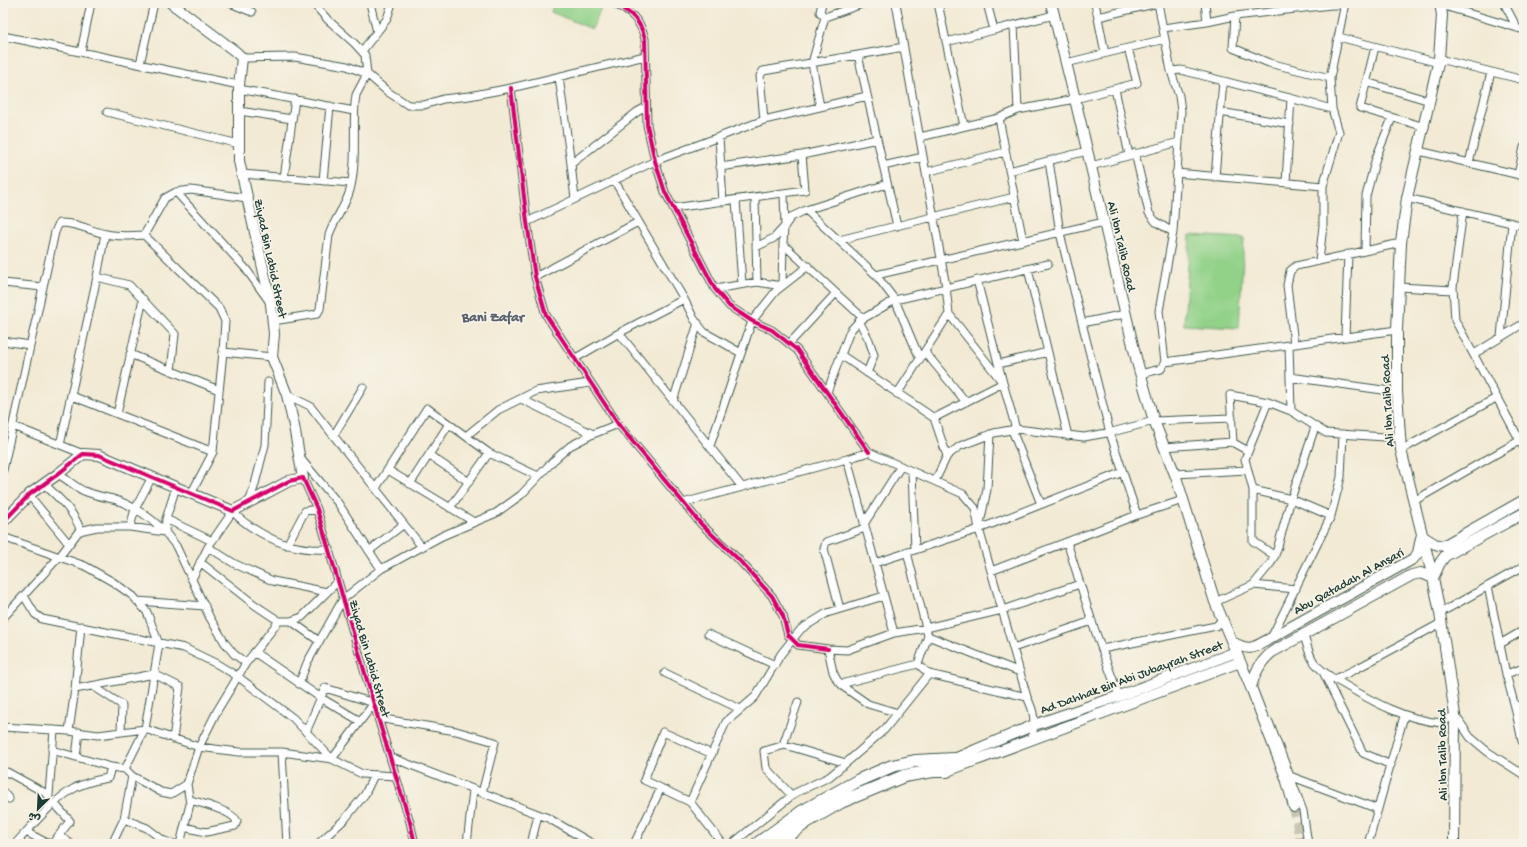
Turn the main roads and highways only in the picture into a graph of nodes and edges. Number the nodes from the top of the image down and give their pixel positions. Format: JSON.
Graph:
{"nodes":[{"id":1,"x":171,"y":3,"type":"edge"},
{"id":2,"x":1051,"y":3,"type":"edge"},
{"id":3,"x":1441,"y":4,"type":"edge"},
{"id":4,"x":1524,"y":500,"type":"edge"},
{"id":5,"x":1524,"y":513,"type":"edge"},
{"id":6,"x":3,"y":522,"type":"edge"},
{"id":7,"x":1422,"y":536,"type":"junction"},
{"id":8,"x":1433,"y":578,"type":"junction"},
{"id":9,"x":1232,"y":642,"type":"junction"},
{"id":10,"x":1238,"y":657,"type":"junction"},
{"id":11,"x":1251,"y":689,"type":"junction"},
{"id":12,"x":954,"y":759,"type":"joint"},
{"id":13,"x":947,"y":771,"type":"joint"},
{"id":14,"x":1294,"y":807,"type":"tunnel mouth"},
{"id":15,"x":757,"y":844,"type":"edge"},
{"id":16,"x":778,"y":844,"type":"edge"},
{"id":17,"x":1454,"y":844,"type":"edge"}],
"edges":[{"from":1,"to":6,"type":"main road","name":"Ziyad Bin Labid Street"},
{"from":2,"to":9,"type":"main road","name":"Ali Ibn Talib Road"},
{"from":3,"to":7,"type":"main road","name":"Ali Ibn Talib Road"},
{"from":4,"to":7,"type":"main road"},
{"from":5,"to":8,"type":"main road"},
{"from":7,"to":8,"type":"main road","name":"Ali Ibn Talib Road"},
{"from":7,"to":9,"type":"main road","name":"Abu Qatadah Al Ansari"},
{"from":8,"to":11,"type":"main road","name":"Abu Qatadah Al Ansari"},
{"from":8,"to":17,"type":"main road","name":"Ali Ibn Talib Road"},
{"from":9,"to":10,"type":"main road","name":"Ali Ibn Talib Road"},
{"from":10,"to":11,"type":"main road","name":"Ali Ibn Talib Road"},
{"from":10,"to":12,"type":"main road","name":"Ad Dahhak Bin Abi Jubayrah Street"},
{"from":10,"to":13,"type":"main road"},
{"from":11,"to":14,"type":"main road","name":"Ali Ibn Talib Road"},
{"from":12,"to":15,"type":"highway"},
{"from":13,"to":16,"type":"highway"}]}
